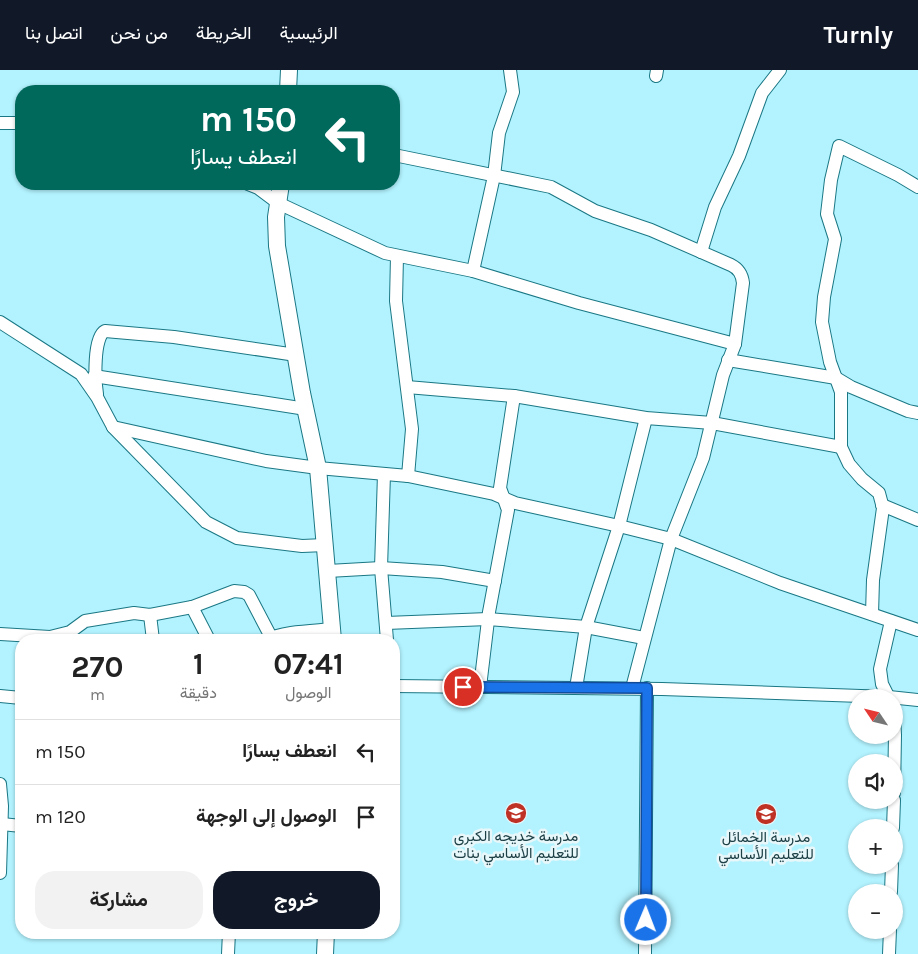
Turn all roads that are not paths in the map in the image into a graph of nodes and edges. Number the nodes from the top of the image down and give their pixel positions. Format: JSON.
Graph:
{"nodes":[{"id":1,"x":289,"y":70,"type":"edge"},
{"id":2,"x":510,"y":70,"type":"edge"},
{"id":3,"x":780,"y":70,"type":"edge"},
{"id":4,"x":288,"y":85,"type":"edge"},
{"id":5,"x":0,"y":123,"type":"edge"},
{"id":6,"x":15,"y":123,"type":"edge"},
{"id":7,"x":400,"y":156,"type":"edge"},
{"id":8,"x":494,"y":176,"type":"junction"},
{"id":9,"x":918,"y":187,"type":"edge"},
{"id":10,"x":261,"y":190,"type":"edge"},
{"id":11,"x":280,"y":190,"type":"edge"},
{"id":12,"x":278,"y":203,"type":"junction"},
{"id":13,"x":701,"y":252,"type":"junction"},
{"id":14,"x":397,"y":256,"type":"junction"},
{"id":15,"x":474,"y":271,"type":"junction"},
{"id":16,"x":0,"y":322,"type":"edge"},
{"id":17,"x":735,"y":344,"type":"junction"},
{"id":18,"x":296,"y":355,"type":"junction"},
{"id":19,"x":728,"y":360,"type":"junction"},
{"id":20,"x":94,"y":376,"type":"junction"},
{"id":21,"x":836,"y":378,"type":"junction"},
{"id":22,"x":408,"y":387,"type":"junction"},
{"id":23,"x":514,"y":396,"type":"junction"},
{"id":24,"x":97,"y":397,"type":"junction"},
{"id":25,"x":306,"y":409,"type":"junction"},
{"id":26,"x":918,"y":413,"type":"edge"},
{"id":27,"x":646,"y":418,"type":"junction"},
{"id":28,"x":712,"y":423,"type":"junction"},
{"id":29,"x":113,"y":427,"type":"junction"},
{"id":30,"x":841,"y":447,"type":"junction"},
{"id":31,"x":318,"y":468,"type":"junction"},
{"id":32,"x":384,"y":474,"type":"junction"},
{"id":33,"x":408,"y":476,"type":"junction"},
{"id":34,"x":504,"y":498,"type":"junction"},
{"id":35,"x":882,"y":505,"type":"junction"},
{"id":36,"x":918,"y":520,"type":"edge"},
{"id":37,"x":618,"y":526,"type":"junction"},
{"id":38,"x":671,"y":540,"type":"junction"},
{"id":39,"x":325,"y":545,"type":"junction"},
{"id":40,"x":381,"y":568,"type":"junction"},
{"id":41,"x":328,"y":571,"type":"junction"},
{"id":42,"x":495,"y":581,"type":"junction"},
{"id":43,"x":192,"y":607,"type":"junction"},
{"id":44,"x":150,"y":614,"type":"junction"},
{"id":45,"x":872,"y":614,"type":"junction"},
{"id":46,"x":488,"y":619,"type":"junction"},
{"id":47,"x":892,"y":621,"type":"junction"},
{"id":48,"x":386,"y":624,"type":"junction"},
{"id":49,"x":586,"y":627,"type":"junction"},
{"id":50,"x":918,"y":630,"type":"edge"},
{"id":51,"x":0,"y":634,"type":"edge"},
{"id":52,"x":62,"y":634,"type":"edge"},
{"id":53,"x":152,"y":634,"type":"edge"},
{"id":54,"x":206,"y":634,"type":"edge"},
{"id":55,"x":267,"y":634,"type":"edge"},
{"id":56,"x":292,"y":634,"type":"edge"},
{"id":57,"x":322,"y":634,"type":"edge"},
{"id":58,"x":333,"y":634,"type":"edge"},
{"id":59,"x":387,"y":634,"type":"edge"},
{"id":60,"x":15,"y":635,"type":"edge"},
{"id":61,"x":644,"y":638,"type":"junction"},
{"id":62,"x":400,"y":686,"type":"edge"},
{"id":63,"x":480,"y":687,"type":"junction"},
{"id":64,"x":576,"y":688,"type":"junction"},
{"id":65,"x":632,"y":688,"type":"junction"},
{"id":66,"x":647,"y":688,"type":"junction"},
{"id":67,"x":885,"y":689,"type":"edge"},
{"id":68,"x":848,"y":695,"type":"edge"},
{"id":69,"x":0,"y":696,"type":"edge"},
{"id":70,"x":15,"y":697,"type":"edge"},
{"id":71,"x":903,"y":698,"type":"edge"},
{"id":72,"x":918,"y":700,"type":"edge"},
{"id":73,"x":0,"y":784,"type":"edge"},
{"id":74,"x":2,"y":824,"type":"junction"},
{"id":75,"x":15,"y":825,"type":"edge"},
{"id":76,"x":0,"y":873,"type":"edge"},
{"id":77,"x":229,"y":939,"type":"edge"},
{"id":78,"x":326,"y":939,"type":"edge"},
{"id":79,"x":890,"y":939,"type":"edge"},
{"id":80,"x":228,"y":954,"type":"edge"},
{"id":81,"x":325,"y":954,"type":"edge"},
{"id":82,"x":645,"y":954,"type":"edge"},
{"id":83,"x":890,"y":954,"type":"edge"}],
"edges":[{"from":1,"to":4,"type":"street"},
{"from":2,"to":8,"type":"street"},
{"from":3,"to":13,"type":"street"},
{"from":5,"to":6,"type":"street"},
{"from":7,"to":8,"type":"street"},
{"from":8,"to":13,"type":"street"},
{"from":8,"to":15,"type":"street"},
{"from":9,"to":21,"type":"street"},
{"from":10,"to":12,"type":"street"},
{"from":11,"to":12,"type":"street"},
{"from":12,"to":14,"type":"street"},
{"from":12,"to":18,"type":"street"},
{"from":13,"to":17,"type":"street"},
{"from":14,"to":15,"type":"street"},
{"from":14,"to":22,"type":"street"},
{"from":15,"to":17,"type":"street"},
{"from":16,"to":24,"type":"street"},
{"from":17,"to":19,"type":"street"},
{"from":18,"to":20,"type":"street"},
{"from":18,"to":25,"type":"street"},
{"from":19,"to":21,"type":"street"},
{"from":19,"to":28,"type":"street"},
{"from":20,"to":24,"type":"street"},
{"from":20,"to":25,"type":"street"},
{"from":21,"to":26,"type":"street"},
{"from":21,"to":30,"type":"street"},
{"from":22,"to":23,"type":"street"},
{"from":22,"to":33,"type":"street"},
{"from":23,"to":27,"type":"street"},
{"from":23,"to":34,"type":"street"},
{"from":24,"to":29,"type":"street"},
{"from":25,"to":31,"type":"street"},
{"from":27,"to":28,"type":"street"},
{"from":27,"to":37,"type":"street"},
{"from":28,"to":30,"type":"street"},
{"from":28,"to":38,"type":"street"},
{"from":29,"to":31,"type":"street"},
{"from":29,"to":39,"type":"street"},
{"from":30,"to":35,"type":"street"},
{"from":31,"to":32,"type":"street"},
{"from":31,"to":39,"type":"street"},
{"from":32,"to":33,"type":"street"},
{"from":32,"to":40,"type":"street"},
{"from":33,"to":34,"type":"street"},
{"from":34,"to":37,"type":"street"},
{"from":34,"to":42,"type":"street"},
{"from":35,"to":36,"type":"street"},
{"from":35,"to":45,"type":"street"},
{"from":37,"to":38,"type":"street"},
{"from":37,"to":49,"type":"street"},
{"from":38,"to":45,"type":"street"},
{"from":38,"to":61,"type":"street"},
{"from":39,"to":41,"type":"street"},
{"from":40,"to":41,"type":"street"},
{"from":40,"to":42,"type":"street"},
{"from":40,"to":48,"type":"street"},
{"from":41,"to":58,"type":"street"},
{"from":42,"to":46,"type":"street"},
{"from":43,"to":44,"type":"street"},
{"from":43,"to":54,"type":"street"},
{"from":43,"to":55,"type":"street"},
{"from":44,"to":52,"type":"street"},
{"from":44,"to":53,"type":"street"},
{"from":45,"to":47,"type":"street"},
{"from":46,"to":48,"type":"street"},
{"from":46,"to":49,"type":"street"},
{"from":46,"to":63,"type":"street"},
{"from":47,"to":50,"type":"street"},
{"from":47,"to":67,"type":"street"},
{"from":48,"to":59,"type":"street"},
{"from":49,"to":61,"type":"street"},
{"from":49,"to":64,"type":"street"},
{"from":51,"to":60,"type":"street"},
{"from":56,"to":57,"type":"street"},
{"from":61,"to":65,"type":"street"},
{"from":62,"to":63,"type":"street"},
{"from":63,"to":64,"type":"street"},
{"from":64,"to":65,"type":"street"},
{"from":65,"to":66,"type":"street"},
{"from":66,"to":68,"type":"street"},
{"from":66,"to":82,"type":"street"},
{"from":69,"to":70,"type":"street"},
{"from":71,"to":72,"type":"street"},
{"from":73,"to":74,"type":"street"},
{"from":74,"to":75,"type":"street"},
{"from":74,"to":76,"type":"street"},
{"from":77,"to":80,"type":"street"},
{"from":78,"to":81,"type":"street"},
{"from":79,"to":83,"type":"street"}]}
